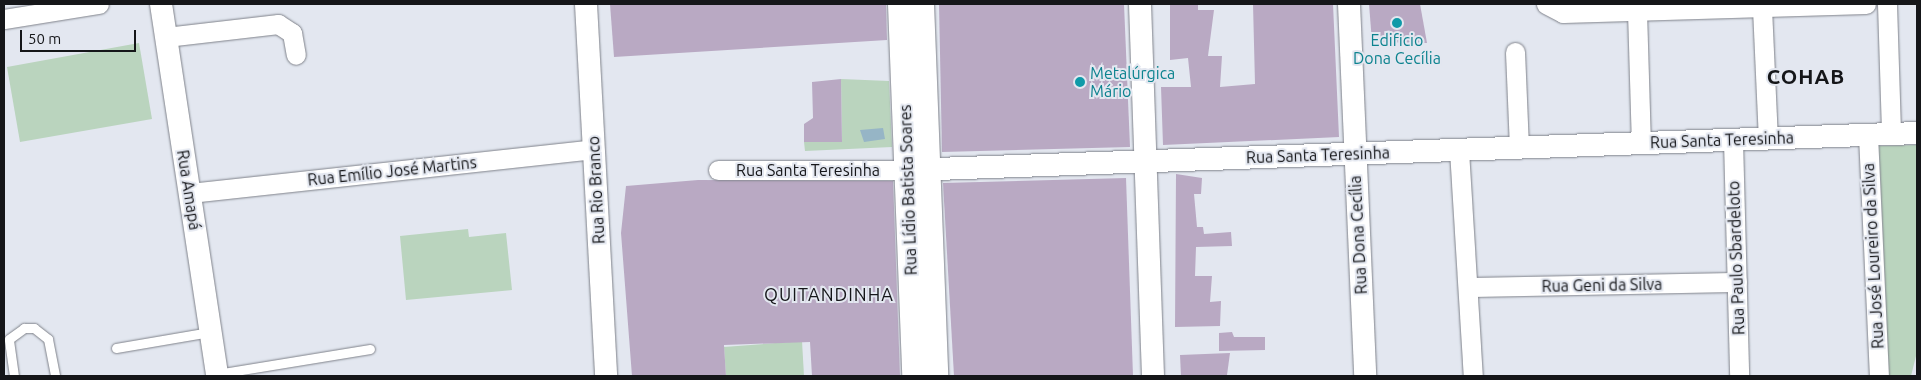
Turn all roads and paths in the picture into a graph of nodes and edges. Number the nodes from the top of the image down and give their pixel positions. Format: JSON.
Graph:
{"nodes":[{"id":1,"x":99,"y":4,"type":"edge"},
{"id":2,"x":161,"y":4,"type":"edge"},
{"id":3,"x":586,"y":4,"type":"edge"},
{"id":4,"x":900,"y":4,"type":"edge"},
{"id":5,"x":921,"y":4,"type":"edge"},
{"id":6,"x":1140,"y":4,"type":"edge"},
{"id":7,"x":1349,"y":4,"type":"edge"},
{"id":8,"x":1866,"y":4,"type":"edge"},
{"id":9,"x":1887,"y":4,"type":"edge"},
{"id":10,"x":1547,"y":6,"type":"edge"},
{"id":11,"x":1714,"y":6,"type":"edge"},
{"id":12,"x":1762,"y":8,"type":"junction"},
{"id":13,"x":1636,"y":11,"type":"junction"},
{"id":14,"x":4,"y":19,"type":"edge"},
{"id":15,"x":166,"y":37,"type":"junction"},
{"id":16,"x":1515,"y":52,"type":"dead end"},
{"id":17,"x":296,"y":55,"type":"dead end"},
{"id":18,"x":1917,"y":133,"type":"edge"},
{"id":19,"x":1891,"y":134,"type":"junction"},
{"id":20,"x":1868,"y":135,"type":"junction"},
{"id":21,"x":1768,"y":138,"type":"junction"},
{"id":22,"x":1733,"y":140,"type":"junction"},
{"id":23,"x":1641,"y":143,"type":"junction"},
{"id":24,"x":1519,"y":148,"type":"junction"},
{"id":25,"x":594,"y":149,"type":"junction"},
{"id":26,"x":1458,"y":150,"type":"junction"},
{"id":27,"x":1354,"y":153,"type":"junction"},
{"id":28,"x":1146,"y":160,"type":"junction"},
{"id":29,"x":718,"y":170,"type":"dead end"},
{"id":30,"x":918,"y":170,"type":"junction"},
{"id":31,"x":190,"y":193,"type":"junction"},
{"id":32,"x":1737,"y":282,"type":"junction"},
{"id":33,"x":1468,"y":288,"type":"junction"},
{"id":34,"x":210,"y":332,"type":"junction"},
{"id":35,"x":116,"y":348,"type":"dead end"},
{"id":36,"x":370,"y":349,"type":"dead end"},
{"id":37,"x":925,"y":367,"type":"edge"},
{"id":38,"x":217,"y":375,"type":"edge"},
{"id":39,"x":14,"y":376,"type":"edge"},
{"id":40,"x":55,"y":376,"type":"edge"},
{"id":41,"x":606,"y":376,"type":"edge"},
{"id":42,"x":1153,"y":376,"type":"edge"},
{"id":43,"x":1364,"y":376,"type":"edge"},
{"id":44,"x":1473,"y":376,"type":"edge"},
{"id":45,"x":1739,"y":376,"type":"edge"},
{"id":46,"x":1880,"y":376,"type":"edge"}],
"edges":[{"from":1,"to":14,"type":"street"},
{"from":2,"to":15,"type":"street","name":"Rua Amapá"},
{"from":3,"to":25,"type":"street","name":"Rua Rio Branco"},
{"from":4,"to":30,"type":"main road","name":"Rua Lídio Batista Soares"},
{"from":5,"to":30,"type":"main road","name":"Rua Lídio Batista Soares"},
{"from":6,"to":28,"type":"street"},
{"from":7,"to":27,"type":"street","name":"Rua Dona Cecília"},
{"from":8,"to":12,"type":"street"},
{"from":9,"to":19,"type":"street"},
{"from":10,"to":13,"type":"street"},
{"from":11,"to":12,"type":"street"},
{"from":11,"to":13,"type":"street"},
{"from":12,"to":21,"type":"street"},
{"from":13,"to":23,"type":"street"},
{"from":15,"to":17,"type":"street"},
{"from":15,"to":31,"type":"street","name":"Rua Amapá"},
{"from":16,"to":24,"type":"street"},
{"from":18,"to":19,"type":"street","name":"Rua Santa Teresinha"},
{"from":19,"to":20,"type":"street","name":"Rua Santa Teresinha"},
{"from":20,"to":21,"type":"street","name":"Rua Santa Teresinha"},
{"from":20,"to":46,"type":"street","name":"Rua José Loureiro da Silva"},
{"from":21,"to":22,"type":"street","name":"Rua Santa Teresinha"},
{"from":22,"to":23,"type":"street","name":"Rua Santa Teresinha"},
{"from":22,"to":32,"type":"street","name":"Rua Paulo Sbardeloto"},
{"from":23,"to":24,"type":"street","name":"Rua Santa Teresinha"},
{"from":24,"to":26,"type":"street","name":"Rua Santa Teresinha"},
{"from":25,"to":31,"type":"street","name":"Rua Emílio José Martins"},
{"from":25,"to":41,"type":"street","name":"Rua Rio Branco"},
{"from":26,"to":27,"type":"street","name":"Rua Santa Teresinha"},
{"from":26,"to":33,"type":"street"},
{"from":27,"to":28,"type":"street","name":"Rua Santa Teresinha"},
{"from":27,"to":43,"type":"street","name":"Rua Dona Cecília"},
{"from":28,"to":30,"type":"street","name":"Rua Santa Teresinha"},
{"from":28,"to":42,"type":"street"},
{"from":29,"to":30,"type":"street","name":"Rua Santa Teresinha"},
{"from":30,"to":37,"type":"main road","name":"Rua Lídio Batista Soares"},
{"from":31,"to":34,"type":"street","name":"Rua Amapá"},
{"from":32,"to":33,"type":"street","name":"Rua Geni da Silva"},
{"from":32,"to":45,"type":"street","name":"Rua Paulo Sbardeloto"},
{"from":33,"to":44,"type":"street"},
{"from":34,"to":35,"type":"lane"},
{"from":34,"to":38,"type":"street","name":"Rua Amapá"},
{"from":36,"to":38,"type":"lane"},
{"from":39,"to":40,"type":"lane"}]}
